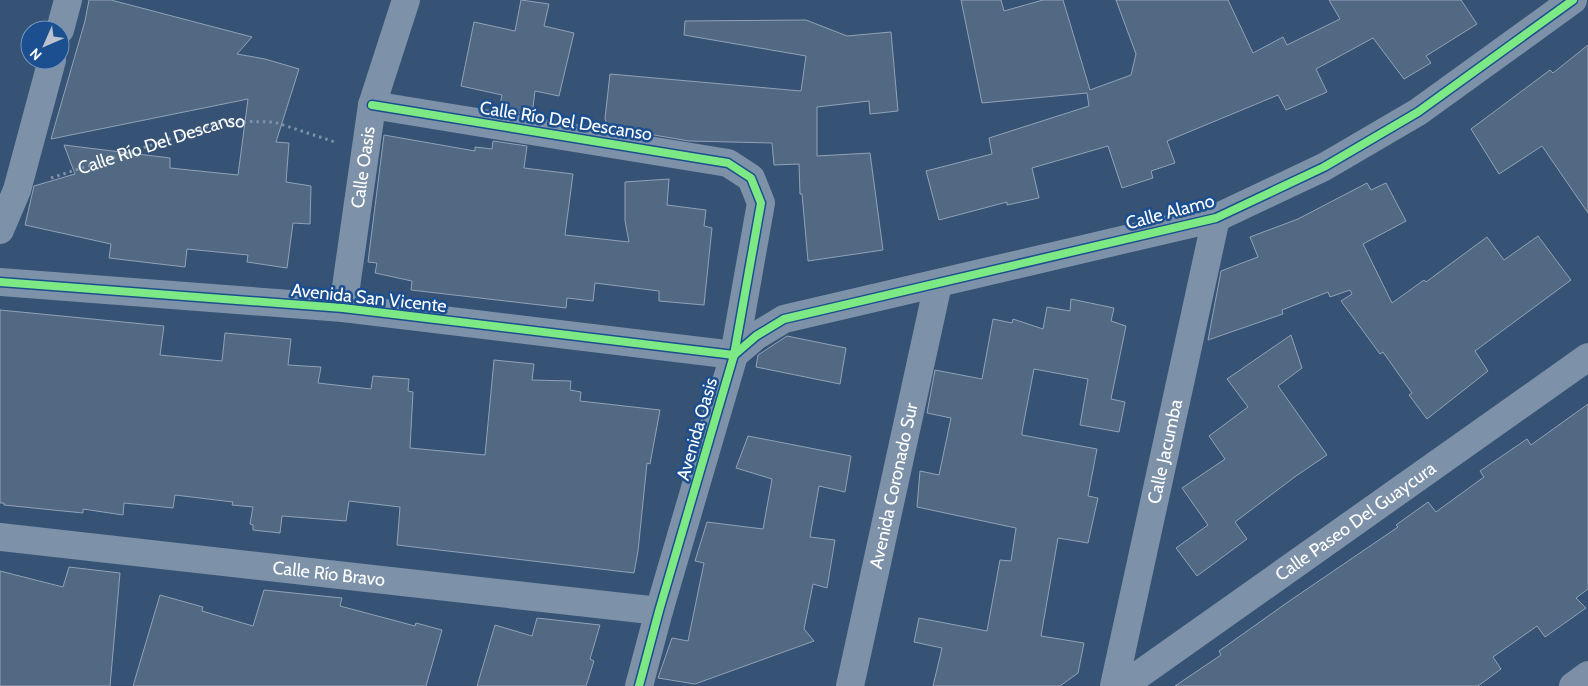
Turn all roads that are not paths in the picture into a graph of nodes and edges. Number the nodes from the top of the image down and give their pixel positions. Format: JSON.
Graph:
{"nodes":[{"id":1,"x":68,"y":0,"type":"edge"},
{"id":2,"x":406,"y":0,"type":"edge"},
{"id":3,"x":1574,"y":0,"type":"edge"},
{"id":4,"x":63,"y":20,"type":"edge"},
{"id":5,"x":49,"y":70,"type":"edge"},
{"id":6,"x":372,"y":105,"type":"junction"},
{"id":7,"x":751,"y":178,"type":"joint"},
{"id":8,"x":1216,"y":218,"type":"junction"},
{"id":9,"x":0,"y":230,"type":"edge"},
{"id":10,"x":0,"y":282,"type":"edge"},
{"id":11,"x":938,"y":284,"type":"junction"},
{"id":12,"x":343,"y":308,"type":"junction"},
{"id":13,"x":734,"y":355,"type":"junction"},
{"id":14,"x":1588,"y":357,"type":"edge"},
{"id":15,"x":0,"y":537,"type":"edge"},
{"id":16,"x":659,"y":611,"type":"junction"},
{"id":17,"x":1588,"y":675,"type":"edge"},
{"id":18,"x":639,"y":686,"type":"edge"},
{"id":19,"x":850,"y":686,"type":"edge"},
{"id":20,"x":1114,"y":686,"type":"edge"},
{"id":21,"x":1123,"y":686,"type":"edge"},
{"id":22,"x":1573,"y":686,"type":"edge"}],
"edges":[{"from":1,"to":4,"type":"street"},
{"from":2,"to":6,"type":"street","name":"Calle Oasis"},
{"from":3,"to":8,"type":"street","name":"Calle Alamo"},
{"from":5,"to":9,"type":"street"},
{"from":6,"to":7,"type":"street","name":"Calle Río Del Descanso"},
{"from":6,"to":12,"type":"street","name":"Calle Oasis"},
{"from":7,"to":13,"type":"street","name":"Avenida Oasis"},
{"from":8,"to":11,"type":"street","name":"Calle Alamo"},
{"from":8,"to":20,"type":"street","name":"Calle Jacumba"},
{"from":10,"to":12,"type":"street","name":"Avenida San Vicente"},
{"from":11,"to":13,"type":"street","name":"Calle Alamo"},
{"from":11,"to":19,"type":"street","name":"Avenida Coronado Sur"},
{"from":12,"to":13,"type":"street","name":"Avenida San Vicente"},
{"from":13,"to":16,"type":"street","name":"Avenida Oasis"},
{"from":14,"to":21,"type":"street","name":"Calle Paseo Del Guaycura"},
{"from":15,"to":16,"type":"street","name":"Calle Río Bravo"},
{"from":16,"to":18,"type":"street","name":"Avenida Oasis"},
{"from":17,"to":22,"type":"main road"}]}
